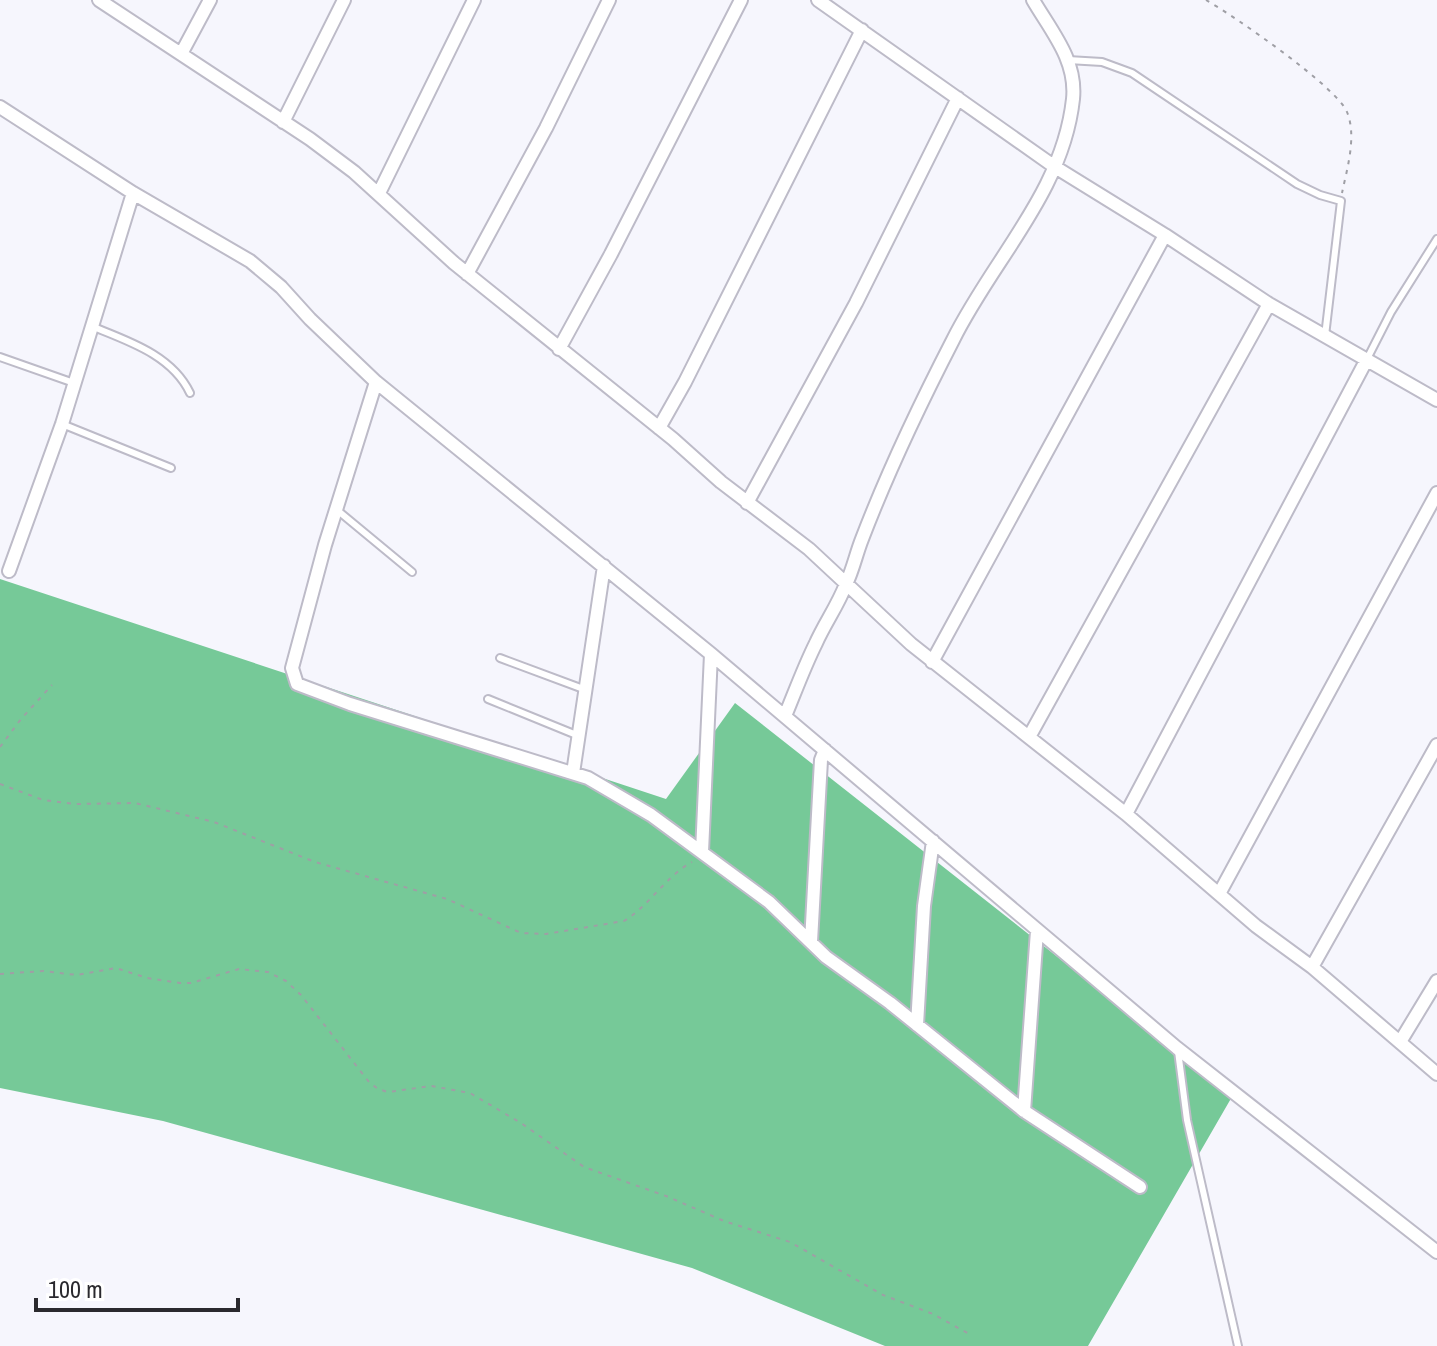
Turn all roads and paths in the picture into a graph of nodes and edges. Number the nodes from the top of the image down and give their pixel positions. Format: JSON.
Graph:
{"nodes":[{"id":1,"x":99,"y":0,"type":"edge"},
{"id":2,"x":210,"y":0,"type":"edge"},
{"id":3,"x":344,"y":0,"type":"edge"},
{"id":4,"x":474,"y":0,"type":"edge"},
{"id":5,"x":609,"y":0,"type":"edge"},
{"id":6,"x":741,"y":0,"type":"edge"},
{"id":7,"x":818,"y":0,"type":"edge"},
{"id":8,"x":1033,"y":0,"type":"edge"},
{"id":9,"x":1206,"y":0,"type":"edge"},
{"id":10,"x":862,"y":30,"type":"junction"},
{"id":11,"x":181,"y":54,"type":"junction"},
{"id":12,"x":1068,"y":60,"type":"junction"},
{"id":13,"x":958,"y":98,"type":"junction"},
{"id":14,"x":0,"y":107,"type":"edge"},
{"id":15,"x":283,"y":122,"type":"junction"},
{"id":16,"x":1055,"y":167,"type":"junction"},
{"id":17,"x":133,"y":193,"type":"junction"},
{"id":18,"x":379,"y":193,"type":"junction"},
{"id":19,"x":1341,"y":201,"type":"junction"},
{"id":20,"x":1165,"y":235,"type":"junction"},
{"id":21,"x":1437,"y":239,"type":"edge"},
{"id":22,"x":467,"y":274,"type":"junction"},
{"id":23,"x":1269,"y":304,"type":"junction"},
{"id":24,"x":91,"y":326,"type":"junction"},
{"id":25,"x":1324,"y":337,"type":"junction"},
{"id":26,"x":559,"y":349,"type":"junction"},
{"id":27,"x":0,"y":357,"type":"edge"},
{"id":28,"x":1367,"y":359,"type":"junction"},
{"id":29,"x":376,"y":382,"type":"junction"},
{"id":30,"x":74,"y":383,"type":"junction"},
{"id":31,"x":190,"y":393,"type":"dead end"},
{"id":32,"x":1437,"y":400,"type":"edge"},
{"id":33,"x":62,"y":424,"type":"junction"},
{"id":34,"x":659,"y":428,"type":"junction"},
{"id":35,"x":171,"y":468,"type":"dead end"},
{"id":36,"x":1437,"y":493,"type":"edge"},
{"id":37,"x":747,"y":503,"type":"junction"},
{"id":38,"x":337,"y":510,"type":"junction"},
{"id":39,"x":604,"y":566,"type":"junction"},
{"id":40,"x":9,"y":571,"type":"dead end"},
{"id":41,"x":412,"y":572,"type":"dead end"},
{"id":42,"x":846,"y":585,"type":"junction"},
{"id":43,"x":711,"y":654,"type":"junction"},
{"id":44,"x":500,"y":658,"type":"dead end"},
{"id":45,"x":932,"y":662,"type":"junction"},
{"id":46,"x":52,"y":685,"type":"dead end"},
{"id":47,"x":586,"y":690,"type":"junction"},
{"id":48,"x":488,"y":699,"type":"dead end"},
{"id":49,"x":785,"y":716,"type":"junction"},
{"id":50,"x":579,"y":736,"type":"junction"},
{"id":51,"x":1029,"y":737,"type":"junction"},
{"id":52,"x":1437,"y":745,"type":"edge"},
{"id":53,"x":0,"y":747,"type":"edge"},
{"id":54,"x":825,"y":750,"type":"junction"},
{"id":55,"x":573,"y":773,"type":"junction"},
{"id":56,"x":0,"y":784,"type":"edge"},
{"id":57,"x":1126,"y":814,"type":"junction"},
{"id":58,"x":933,"y":841,"type":"junction"},
{"id":59,"x":702,"y":852,"type":"junction"},
{"id":60,"x":1219,"y":894,"type":"junction"},
{"id":61,"x":1037,"y":931,"type":"junction"},
{"id":62,"x":811,"y":942,"type":"junction"},
{"id":63,"x":1312,"y":967,"type":"junction"},
{"id":64,"x":0,"y":974,"type":"edge"},
{"id":65,"x":1437,"y":981,"type":"edge"},
{"id":66,"x":917,"y":1025,"type":"junction"},
{"id":67,"x":1400,"y":1042,"type":"junction"},
{"id":68,"x":1177,"y":1048,"type":"junction"},
{"id":69,"x":1437,"y":1074,"type":"edge"},
{"id":70,"x":1024,"y":1111,"type":"junction"},
{"id":71,"x":1140,"y":1187,"type":"dead end"},
{"id":72,"x":1435,"y":1245,"type":"edge"},
{"id":73,"x":971,"y":1335,"type":"dead end"},
{"id":74,"x":1238,"y":1346,"type":"edge"}],
"edges":[{"from":1,"to":11,"type":"street"},
{"from":2,"to":11,"type":"street"},
{"from":3,"to":15,"type":"street"},
{"from":4,"to":18,"type":"street"},
{"from":5,"to":22,"type":"street"},
{"from":6,"to":26,"type":"street"},
{"from":7,"to":10,"type":"street"},
{"from":8,"to":12,"type":"street"},
{"from":9,"to":19,"type":"path"},
{"from":10,"to":13,"type":"street"},
{"from":10,"to":34,"type":"street"},
{"from":11,"to":15,"type":"street"},
{"from":12,"to":16,"type":"street"},
{"from":12,"to":19,"type":"lane"},
{"from":13,"to":16,"type":"street"},
{"from":13,"to":37,"type":"street"},
{"from":14,"to":17,"type":"street"},
{"from":15,"to":18,"type":"street"},
{"from":16,"to":20,"type":"street"},
{"from":16,"to":42,"type":"street"},
{"from":17,"to":24,"type":"street"},
{"from":17,"to":29,"type":"street"},
{"from":18,"to":22,"type":"street"},
{"from":19,"to":25,"type":"lane"},
{"from":20,"to":23,"type":"street"},
{"from":20,"to":45,"type":"street"},
{"from":21,"to":28,"type":"lane"},
{"from":22,"to":26,"type":"street"},
{"from":23,"to":25,"type":"street"},
{"from":23,"to":51,"type":"street"},
{"from":24,"to":30,"type":"street"},
{"from":24,"to":31,"type":"lane"},
{"from":25,"to":28,"type":"street"},
{"from":26,"to":34,"type":"street"},
{"from":27,"to":30,"type":"lane"},
{"from":28,"to":32,"type":"street"},
{"from":28,"to":57,"type":"street"},
{"from":29,"to":38,"type":"street"},
{"from":29,"to":39,"type":"street"},
{"from":30,"to":33,"type":"street"},
{"from":33,"to":35,"type":"lane"},
{"from":33,"to":40,"type":"street"},
{"from":34,"to":37,"type":"street"},
{"from":36,"to":60,"type":"street"},
{"from":37,"to":42,"type":"street"},
{"from":38,"to":41,"type":"lane"},
{"from":38,"to":55,"type":"street"},
{"from":39,"to":43,"type":"street"},
{"from":39,"to":47,"type":"street"},
{"from":42,"to":45,"type":"street"},
{"from":42,"to":49,"type":"street"},
{"from":43,"to":49,"type":"street"},
{"from":43,"to":59,"type":"street"},
{"from":44,"to":47,"type":"lane"},
{"from":45,"to":51,"type":"street"},
{"from":46,"to":53,"type":"path"},
{"from":47,"to":50,"type":"street"},
{"from":48,"to":50,"type":"lane"},
{"from":49,"to":54,"type":"street"},
{"from":50,"to":55,"type":"street"},
{"from":51,"to":57,"type":"street"},
{"from":52,"to":63,"type":"street"},
{"from":54,"to":58,"type":"street"},
{"from":54,"to":62,"type":"street"},
{"from":55,"to":59,"type":"street"},
{"from":56,"to":59,"type":"path"},
{"from":57,"to":60,"type":"street"},
{"from":58,"to":61,"type":"street"},
{"from":58,"to":66,"type":"street"},
{"from":59,"to":62,"type":"street"},
{"from":60,"to":63,"type":"street"},
{"from":61,"to":68,"type":"street"},
{"from":61,"to":70,"type":"street"},
{"from":62,"to":66,"type":"street"},
{"from":63,"to":67,"type":"street"},
{"from":64,"to":73,"type":"path"},
{"from":65,"to":67,"type":"street"},
{"from":66,"to":70,"type":"street"},
{"from":67,"to":69,"type":"street"},
{"from":68,"to":72,"type":"street"},
{"from":68,"to":74,"type":"lane"},
{"from":70,"to":71,"type":"street"}]}
